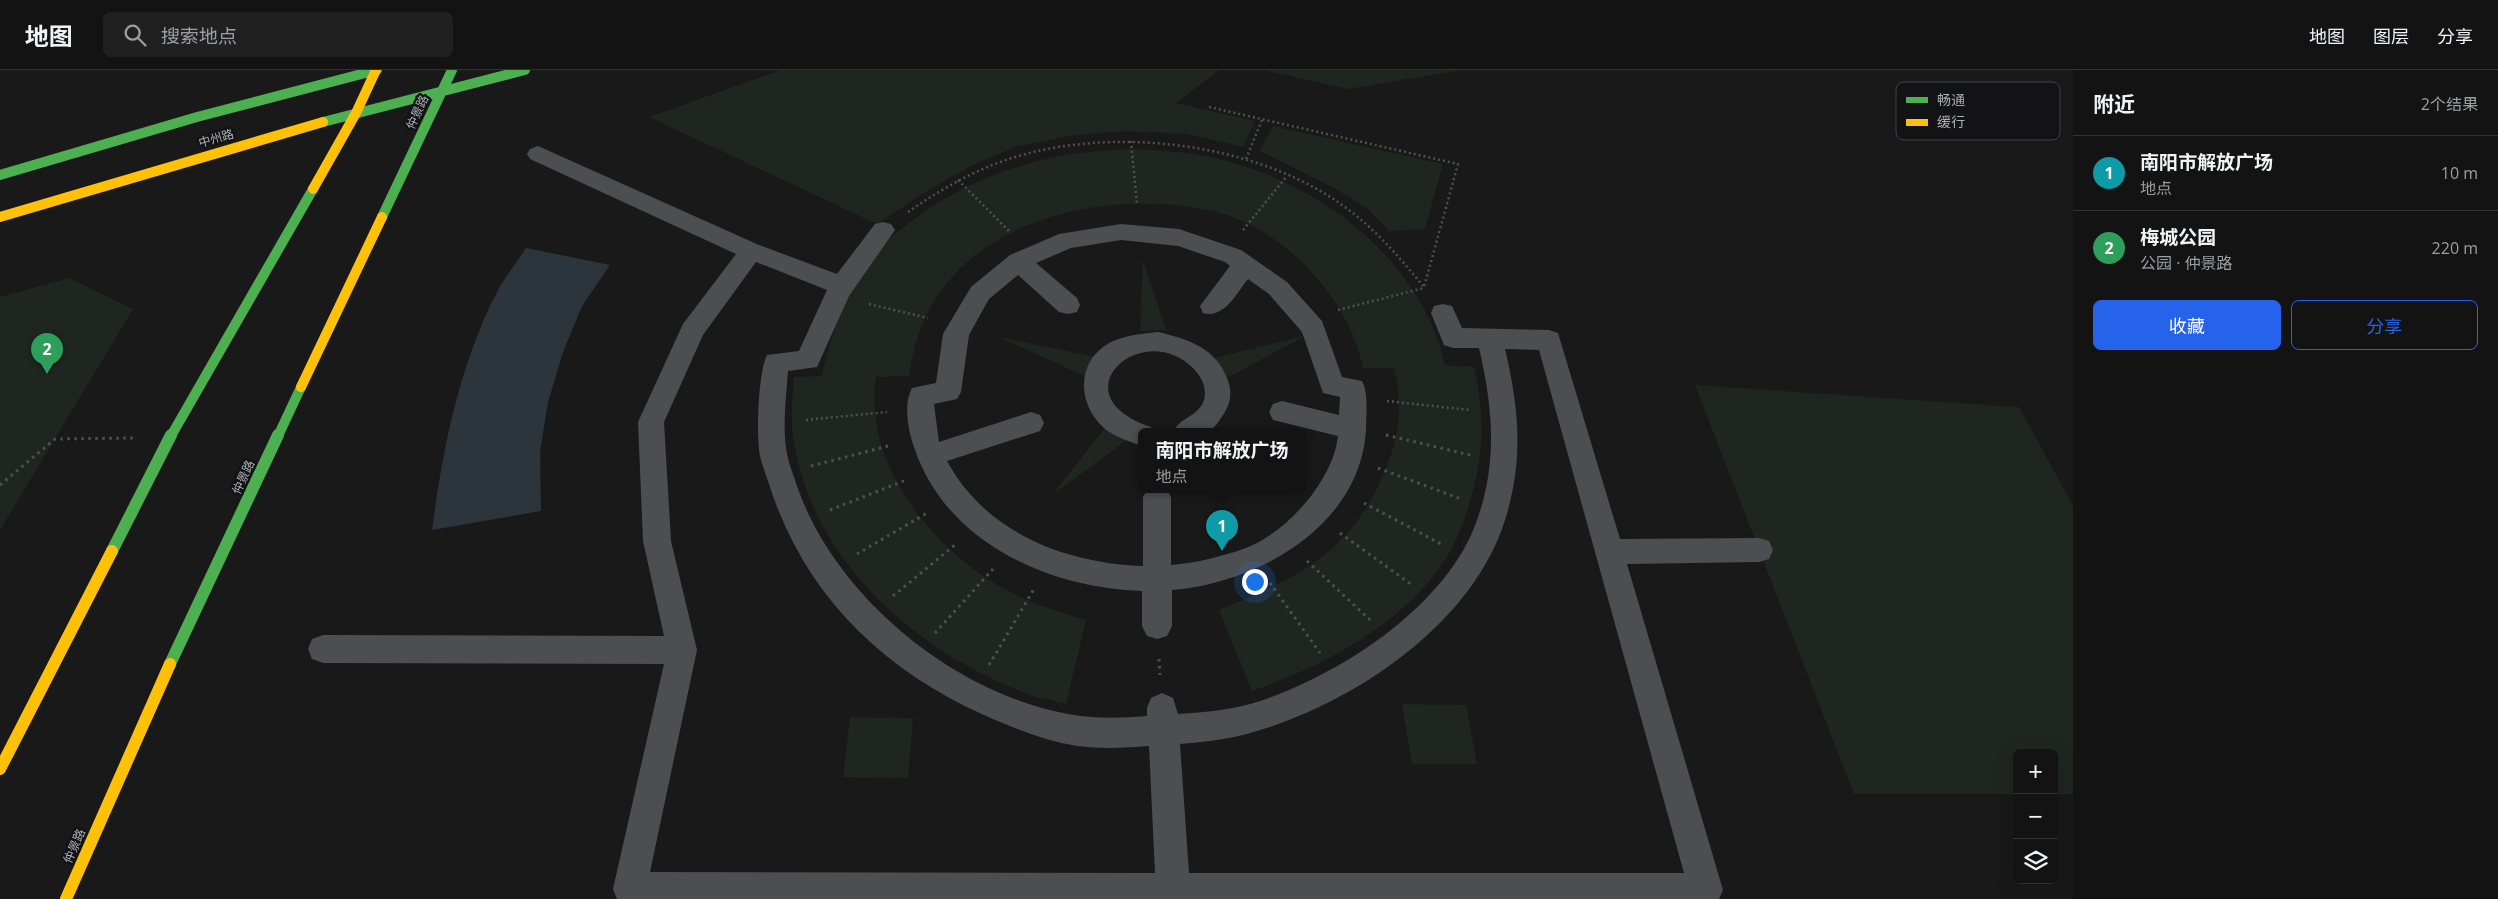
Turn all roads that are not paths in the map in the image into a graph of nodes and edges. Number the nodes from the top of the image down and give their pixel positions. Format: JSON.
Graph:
{"nodes":[{"id":1,"x":376,"y":70,"type":"edge"},
{"id":2,"x":452,"y":70,"type":"edge"},
{"id":3,"x":525,"y":70,"type":"edge"},
{"id":4,"x":442,"y":92,"type":"junction"},
{"id":5,"x":356,"y":113,"type":"junction"},
{"id":6,"x":538,"y":154,"type":"dead end"},
{"id":7,"x":0,"y":175,"type":"edge"},
{"id":8,"x":0,"y":217,"type":"edge"},
{"id":9,"x":883,"y":230,"type":"road end"},
{"id":10,"x":751,"y":251,"type":"junction"},
{"id":11,"x":1018,"y":261,"type":"junction"},
{"id":12,"x":1245,"y":265,"type":"junction"},
{"id":13,"x":842,"y":286,"type":"junction"},
{"id":14,"x":1068,"y":305,"type":"dead end"},
{"id":15,"x":1212,"y":306,"type":"dead end"},
{"id":16,"x":1443,"y":313,"type":"road end"},
{"id":17,"x":1490,"y":340,"type":"junction"},
{"id":18,"x":1282,"y":412,"type":"dead end"},
{"id":19,"x":1030,"y":422,"type":"dead end"},
{"id":20,"x":1196,"y":428,"type":"edge"},
{"id":21,"x":1351,"y":428,"type":"junction"},
{"id":22,"x":1138,"y":434,"type":"edge"},
{"id":23,"x":930,"y":456,"type":"junction"},
{"id":24,"x":1157,"y":497,"type":"dead end"},
{"id":25,"x":1759,"y":550,"type":"dead end"},
{"id":26,"x":1610,"y":552,"type":"junction"},
{"id":27,"x":1156,"y":579,"type":"junction"},
{"id":28,"x":1157,"y":626,"type":"road end"},
{"id":29,"x":323,"y":648,"type":"dead end"},
{"id":30,"x":682,"y":650,"type":"junction"},
{"id":31,"x":1163,"y":719,"type":"junction"},
{"id":32,"x":0,"y":769,"type":"edge"},
{"id":33,"x":1173,"y":890,"type":"junction"},
{"id":34,"x":1090,"y":894,"type":"edge"},
{"id":35,"x":1265,"y":894,"type":"edge"},
{"id":36,"x":66,"y":899,"type":"edge"}],
"edges":[{"from":1,"to":5,"type":"main road"},
{"from":1,"to":7,"type":"main road","name":"中州路"},
{"from":2,"to":4,"type":"main road","name":"仲景路"},
{"from":3,"to":4,"type":"main road","name":"中州路"},
{"from":4,"to":5,"type":"main road","name":"中州路"},
{"from":4,"to":36,"type":"main road","name":"仲景路"},
{"from":5,"to":8,"type":"main road","name":"中州路"},
{"from":5,"to":32,"type":"main road"},
{"from":6,"to":10,"type":"street"},
{"from":9,"to":13,"type":"street"},
{"from":10,"to":13,"type":"street"},
{"from":10,"to":30,"type":"street"},
{"from":11,"to":12,"type":"street"},
{"from":11,"to":14,"type":"street"},
{"from":11,"to":23,"type":"street"},
{"from":12,"to":15,"type":"street"},
{"from":12,"to":21,"type":"street"},
{"from":13,"to":31,"type":"street"},
{"from":16,"to":17,"type":"street"},
{"from":17,"to":26,"type":"street"},
{"from":17,"to":31,"type":"street"},
{"from":18,"to":21,"type":"street"},
{"from":19,"to":23,"type":"street"},
{"from":20,"to":22,"type":"street"},
{"from":21,"to":27,"type":"street"},
{"from":23,"to":27,"type":"street"},
{"from":24,"to":27,"type":"street"},
{"from":25,"to":26,"type":"street"},
{"from":26,"to":35,"type":"street"},
{"from":27,"to":28,"type":"street"},
{"from":29,"to":30,"type":"street"},
{"from":30,"to":34,"type":"street"},
{"from":31,"to":33,"type":"street"},
{"from":33,"to":34,"type":"street"},
{"from":33,"to":35,"type":"street"}]}
